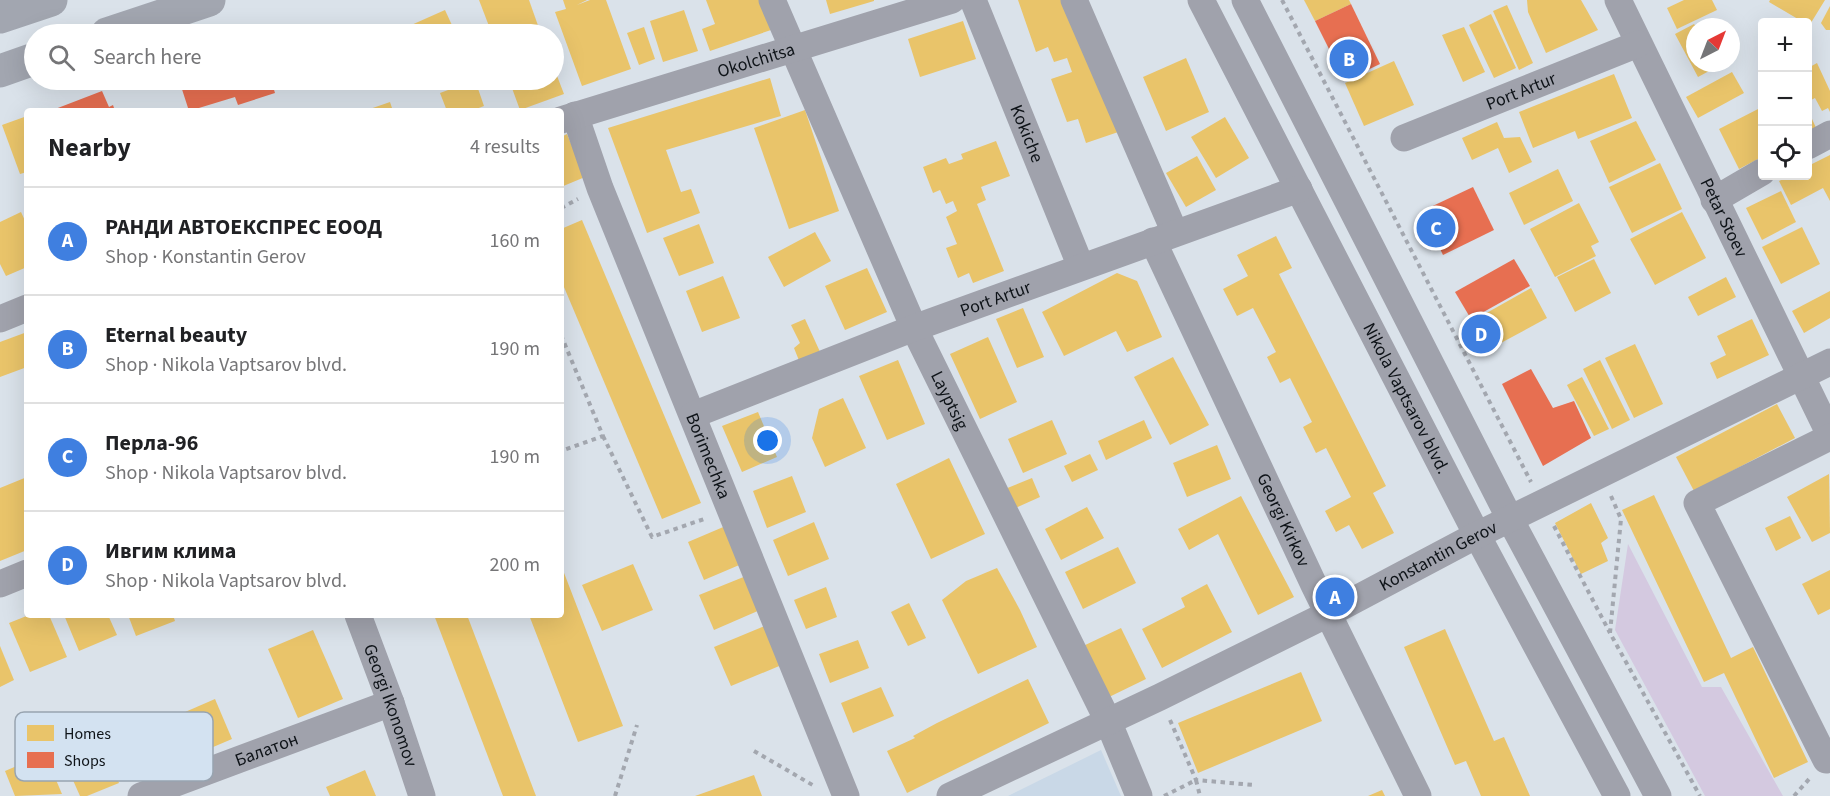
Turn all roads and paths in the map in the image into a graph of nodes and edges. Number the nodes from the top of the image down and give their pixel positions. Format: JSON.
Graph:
{"nodes":[{"id":1,"x":209,"y":0,"type":"edge"},
{"id":2,"x":772,"y":0,"type":"edge"},
{"id":3,"x":952,"y":0,"type":"edge"},
{"id":4,"x":973,"y":0,"type":"edge"},
{"id":5,"x":1074,"y":0,"type":"edge"},
{"id":6,"x":1201,"y":0,"type":"edge"},
{"id":7,"x":1245,"y":0,"type":"edge"},
{"id":8,"x":1282,"y":0,"type":"edge"},
{"id":9,"x":1618,"y":0,"type":"edge"},
{"id":10,"x":47,"y":1,"type":"edge"},
{"id":11,"x":0,"y":17,"type":"edge"},
{"id":12,"x":137,"y":24,"type":"edge"},
{"id":13,"x":1638,"y":44,"type":"junction"},
{"id":14,"x":792,"y":49,"type":"junction"},
{"id":15,"x":24,"y":63,"type":"edge"},
{"id":16,"x":0,"y":71,"type":"edge"},
{"id":17,"x":568,"y":118,"type":"edge"},
{"id":18,"x":1830,"y":134,"type":"edge"},
{"id":19,"x":1404,"y":138,"type":"dead end"},
{"id":20,"x":1812,"y":144,"type":"edge"},
{"id":21,"x":1758,"y":174,"type":"edge"},
{"id":22,"x":1299,"y":189,"type":"junction"},
{"id":23,"x":1713,"y":200,"type":"junction"},
{"id":24,"x":1164,"y":237,"type":"junction"},
{"id":25,"x":1081,"y":267,"type":"junction"},
{"id":26,"x":24,"y":309,"type":"edge"},
{"id":27,"x":0,"y":319,"type":"edge"},
{"id":28,"x":914,"y":328,"type":"junction"},
{"id":29,"x":564,"y":342,"type":"edge"},
{"id":30,"x":1830,"y":362,"type":"edge"},
{"id":31,"x":1800,"y":376,"type":"junction"},
{"id":32,"x":693,"y":415,"type":"junction"},
{"id":33,"x":603,"y":436,"type":"junction"},
{"id":34,"x":1830,"y":436,"type":"edge"},
{"id":35,"x":564,"y":450,"type":"edge"},
{"id":36,"x":1609,"y":491,"type":"dead end"},
{"id":37,"x":730,"y":510,"type":"junction"},
{"id":38,"x":1546,"y":511,"type":"junction"},
{"id":39,"x":1510,"y":519,"type":"junction"},
{"id":40,"x":1477,"y":535,"type":"junction"},
{"id":41,"x":24,"y":574,"type":"edge"},
{"id":42,"x":0,"y":584,"type":"edge"},
{"id":43,"x":1328,"y":614,"type":"junction"},
{"id":44,"x":359,"y":618,"type":"edge"},
{"id":45,"x":1610,"y":633,"type":"junction"},
{"id":46,"x":1160,"y":698,"type":"junction"},
{"id":47,"x":391,"y":703,"type":"junction"},
{"id":48,"x":1108,"y":721,"type":"junction"},
{"id":49,"x":638,"y":725,"type":"dead end"},
{"id":50,"x":754,"y":751,"type":"dead end"},
{"id":51,"x":1826,"y":760,"type":"dead end"},
{"id":52,"x":213,"y":769,"type":"edge"},
{"id":53,"x":1196,"y":780,"type":"junction"},
{"id":54,"x":181,"y":781,"type":"edge"},
{"id":55,"x":1254,"y":785,"type":"dead end"},
{"id":56,"x":833,"y":793,"type":"edge"},
{"id":57,"x":141,"y":796,"type":"edge"},
{"id":58,"x":422,"y":796,"type":"edge"},
{"id":59,"x":615,"y":796,"type":"edge"},
{"id":60,"x":950,"y":796,"type":"edge"},
{"id":61,"x":1139,"y":796,"type":"edge"},
{"id":62,"x":1164,"y":796,"type":"edge"},
{"id":63,"x":1200,"y":796,"type":"edge"},
{"id":64,"x":1418,"y":796,"type":"edge"},
{"id":65,"x":1617,"y":796,"type":"edge"},
{"id":66,"x":1658,"y":796,"type":"edge"},
{"id":67,"x":1700,"y":796,"type":"edge"}],
"edges":[{"from":1,"to":12,"type":"main road"},
{"from":2,"to":14,"type":"street","name":"Layptsig"},
{"from":3,"to":14,"type":"street","name":"Okolchitsa"},
{"from":4,"to":25,"type":"street","name":"Kokiche"},
{"from":5,"to":24,"type":"street","name":"Georgi Kirkov"},
{"from":6,"to":22,"type":"street","name":"Nikola Vaptsarov blvd."},
{"from":7,"to":39,"type":"street","name":"Nikola Vaptsarov blvd."},
{"from":8,"to":38,"type":"path"},
{"from":9,"to":13,"type":"street","name":"Petar Stoev"},
{"from":10,"to":11,"type":"main road"},
{"from":13,"to":19,"type":"street","name":"Port Artur"},
{"from":13,"to":23,"type":"street","name":"Petar Stoev"},
{"from":14,"to":17,"type":"street","name":"Okolchitsa"},
{"from":14,"to":28,"type":"street","name":"Layptsig"},
{"from":15,"to":16,"type":"main road"},
{"from":17,"to":32,"type":"street","name":"Borimechka"},
{"from":18,"to":20,"type":"street"},
{"from":21,"to":23,"type":"street"},
{"from":22,"to":24,"type":"street","name":"Port Artur"},
{"from":22,"to":40,"type":"street","name":"Nikola Vaptsarov blvd."},
{"from":23,"to":31,"type":"street","name":"Petar Stoev"},
{"from":24,"to":25,"type":"street","name":"Port Artur"},
{"from":24,"to":43,"type":"street","name":"Georgi Kirkov"},
{"from":25,"to":28,"type":"street","name":"Port Artur"},
{"from":26,"to":27,"type":"street"},
{"from":28,"to":32,"type":"street","name":"Port Artur"},
{"from":28,"to":48,"type":"street","name":"Layptsig"},
{"from":29,"to":33,"type":"path"},
{"from":30,"to":31,"type":"street","name":"Konstantin Gerov"},
{"from":31,"to":34,"type":"street","name":"Petar Stoev"},
{"from":31,"to":38,"type":"street","name":"Konstantin Gerov"},
{"from":32,"to":37,"type":"street","name":"Borimechka"},
{"from":33,"to":35,"type":"path"},
{"from":33,"to":37,"type":"path"},
{"from":34,"to":51,"type":"street"},
{"from":36,"to":45,"type":"path"},
{"from":37,"to":56,"type":"street","name":"Borimechka"},
{"from":38,"to":39,"type":"street","name":"Konstantin Gerov"},
{"from":38,"to":45,"type":"path"},
{"from":39,"to":40,"type":"street","name":"Konstantin Gerov"},
{"from":39,"to":66,"type":"street","name":"Nikola Vaptsarov blvd."},
{"from":40,"to":43,"type":"street","name":"Konstantin Gerov"},
{"from":40,"to":65,"type":"street","name":"Nikola Vaptsarov blvd."},
{"from":41,"to":42,"type":"street"},
{"from":43,"to":46,"type":"street","name":"Konstantin Gerov"},
{"from":43,"to":64,"type":"street","name":"Georgi Kirkov"},
{"from":44,"to":47,"type":"street","name":"Georgi Ikonomov"},
{"from":45,"to":67,"type":"path"},
{"from":46,"to":48,"type":"street","name":"Konstantin Gerov"},
{"from":46,"to":53,"type":"path"},
{"from":47,"to":52,"type":"street","name":"Балатон"},
{"from":47,"to":58,"type":"street","name":"Georgi Ikonomov"},
{"from":48,"to":60,"type":"street","name":"Konstantin Gerov"},
{"from":48,"to":61,"type":"street","name":"Layptsig"},
{"from":49,"to":59,"type":"path"},
{"from":50,"to":56,"type":"path"},
{"from":53,"to":55,"type":"path"},
{"from":53,"to":62,"type":"path"},
{"from":53,"to":63,"type":"path"},
{"from":54,"to":57,"type":"street","name":"Балатон"}]}
